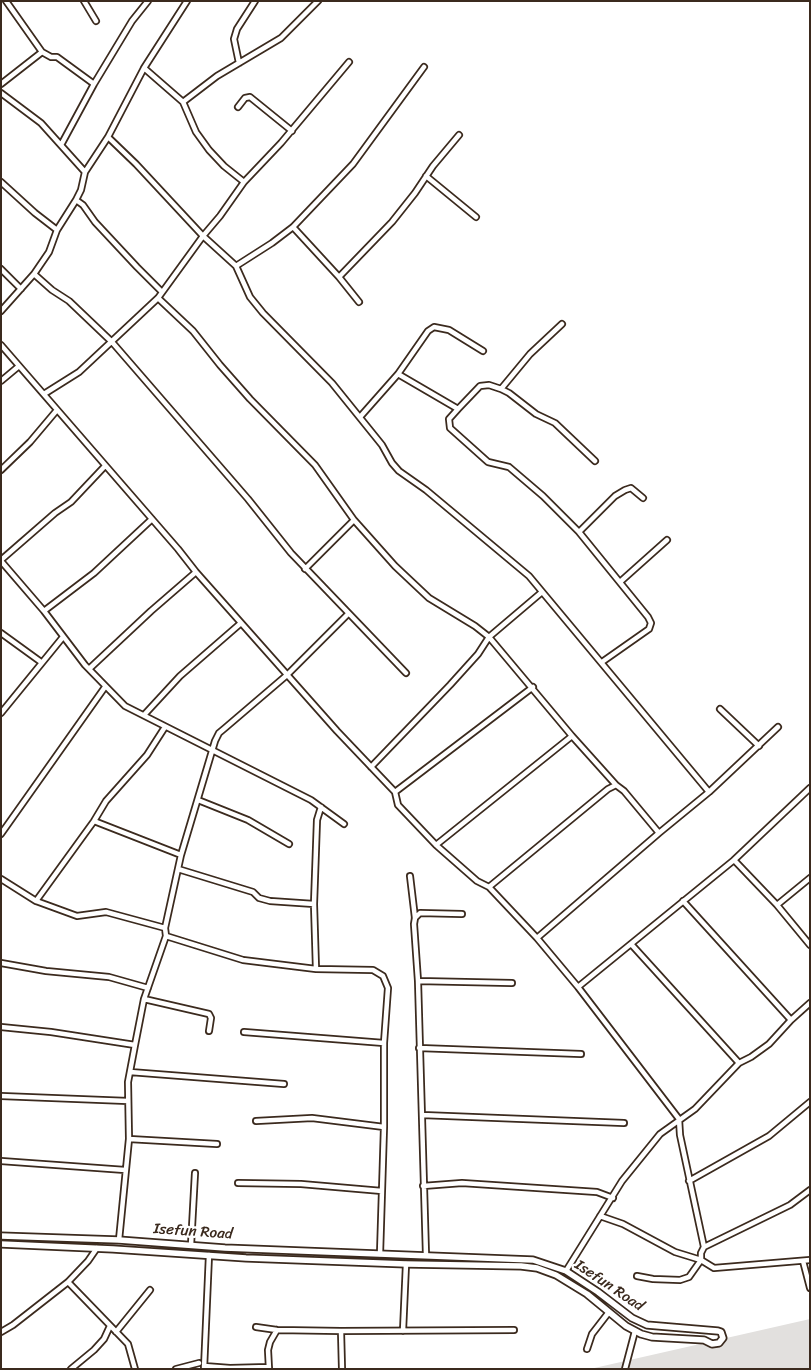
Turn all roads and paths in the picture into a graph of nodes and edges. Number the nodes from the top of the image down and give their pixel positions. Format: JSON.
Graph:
{"nodes":[{"id":1,"x":6,"y":1,"type":"edge"},
{"id":2,"x":84,"y":1,"type":"edge"},
{"id":3,"x":148,"y":1,"type":"edge"},
{"id":4,"x":187,"y":1,"type":"edge"},
{"id":5,"x":255,"y":1,"type":"edge"},
{"id":6,"x":318,"y":1,"type":"edge"},
{"id":7,"x":96,"y":21,"type":"dead end"},
{"id":8,"x":42,"y":52,"type":"junction"},
{"id":9,"x":239,"y":62,"type":"junction"},
{"id":10,"x":349,"y":62,"type":"dead end"},
{"id":11,"x":424,"y":67,"type":"dead end"},
{"id":12,"x":144,"y":68,"type":"junction"},
{"id":13,"x":1,"y":84,"type":"edge"},
{"id":14,"x":94,"y":84,"type":"junction"},
{"id":15,"x":1,"y":93,"type":"edge"},
{"id":16,"x":183,"y":102,"type":"junction"},
{"id":17,"x":238,"y":107,"type":"dead end"},
{"id":18,"x":292,"y":131,"type":"junction"},
{"id":19,"x":460,"y":135,"type":"dead end"},
{"id":20,"x":108,"y":138,"type":"junction"},
{"id":21,"x":61,"y":145,"type":"junction"},
{"id":22,"x":85,"y":172,"type":"junction"},
{"id":23,"x":426,"y":176,"type":"junction"},
{"id":24,"x":1,"y":182,"type":"edge"},
{"id":25,"x":244,"y":182,"type":"junction"},
{"id":26,"x":76,"y":200,"type":"junction"},
{"id":27,"x":476,"y":217,"type":"dead end"},
{"id":28,"x":293,"y":227,"type":"junction"},
{"id":29,"x":57,"y":230,"type":"junction"},
{"id":30,"x":203,"y":236,"type":"junction"},
{"id":31,"x":236,"y":266,"type":"junction"},
{"id":32,"x":1,"y":269,"type":"edge"},
{"id":33,"x":34,"y":274,"type":"junction"},
{"id":34,"x":339,"y":277,"type":"junction"},
{"id":35,"x":21,"y":289,"type":"junction"},
{"id":36,"x":162,"y":292,"type":"junction"},
{"id":37,"x":158,"y":298,"type":"junction"},
{"id":38,"x":358,"y":302,"type":"dead end"},
{"id":39,"x":1,"y":311,"type":"edge"},
{"id":40,"x":562,"y":324,"type":"dead end"},
{"id":41,"x":112,"y":342,"type":"junction"},
{"id":42,"x":1,"y":345,"type":"edge"},
{"id":43,"x":484,"y":351,"type":"dead end"},
{"id":44,"x":19,"y":366,"type":"junction"},
{"id":45,"x":398,"y":374,"type":"junction"},
{"id":46,"x":1,"y":381,"type":"edge"},
{"id":47,"x":501,"y":389,"type":"junction"},
{"id":48,"x":44,"y":394,"type":"junction"},
{"id":49,"x":458,"y":409,"type":"junction"},
{"id":50,"x":57,"y":410,"type":"junction"},
{"id":51,"x":360,"y":417,"type":"junction"},
{"id":52,"x":595,"y":461,"type":"dead end"},
{"id":53,"x":105,"y":466,"type":"junction"},
{"id":54,"x":1,"y":470,"type":"edge"},
{"id":55,"x":643,"y":498,"type":"dead end"},
{"id":56,"x":152,"y":519,"type":"junction"},
{"id":57,"x":354,"y":520,"type":"junction"},
{"id":58,"x":579,"y":532,"type":"junction"},
{"id":59,"x":667,"y":540,"type":"dead end"},
{"id":60,"x":1,"y":561,"type":"edge"},
{"id":61,"x":305,"y":569,"type":"junction"},
{"id":62,"x":196,"y":572,"type":"junction"},
{"id":63,"x":620,"y":582,"type":"junction"},
{"id":64,"x":542,"y":592,"type":"junction"},
{"id":65,"x":44,"y":611,"type":"junction"},
{"id":66,"x":348,"y":614,"type":"junction"},
{"id":67,"x":241,"y":623,"type":"junction"},
{"id":68,"x":1,"y":634,"type":"edge"},
{"id":69,"x":63,"y":637,"type":"junction"},
{"id":70,"x":489,"y":637,"type":"junction"},
{"id":71,"x":41,"y":662,"type":"junction"},
{"id":72,"x":602,"y":662,"type":"junction"},
{"id":73,"x":89,"y":669,"type":"junction"},
{"id":74,"x":406,"y":673,"type":"dead end"},
{"id":75,"x":287,"y":675,"type":"junction"},
{"id":76,"x":105,"y":687,"type":"junction"},
{"id":77,"x":533,"y":687,"type":"junction"},
{"id":78,"x":720,"y":709,"type":"dead end"},
{"id":79,"x":1,"y":713,"type":"edge"},
{"id":80,"x":144,"y":716,"type":"junction"},
{"id":81,"x":165,"y":727,"type":"junction"},
{"id":82,"x":778,"y":727,"type":"dead end"},
{"id":83,"x":572,"y":736,"type":"junction"},
{"id":84,"x":759,"y":746,"type":"junction"},
{"id":85,"x":212,"y":751,"type":"junction"},
{"id":86,"x":371,"y":767,"type":"junction"},
{"id":87,"x":616,"y":785,"type":"junction"},
{"id":88,"x":810,"y":788,"type":"edge"},
{"id":89,"x":395,"y":792,"type":"junction"},
{"id":90,"x":709,"y":792,"type":"junction"},
{"id":91,"x":198,"y":800,"type":"junction"},
{"id":92,"x":321,"y":807,"type":"junction"},
{"id":93,"x":94,"y":821,"type":"junction"},
{"id":94,"x":344,"y":824,"type":"dead end"},
{"id":95,"x":659,"y":833,"type":"junction"},
{"id":96,"x":1,"y":834,"type":"edge"},
{"id":97,"x":289,"y":844,"type":"dead end"},
{"id":98,"x":436,"y":845,"type":"junction"},
{"id":99,"x":181,"y":855,"type":"junction"},
{"id":100,"x":734,"y":860,"type":"junction"},
{"id":101,"x":178,"y":869,"type":"junction"},
{"id":102,"x":410,"y":876,"type":"dead end"},
{"id":103,"x":810,"y":878,"type":"edge"},
{"id":104,"x":1,"y":879,"type":"edge"},
{"id":105,"x":489,"y":887,"type":"junction"},
{"id":106,"x":36,"y":901,"type":"junction"},
{"id":107,"x":684,"y":901,"type":"junction"},
{"id":108,"x":314,"y":904,"type":"junction"},
{"id":109,"x":777,"y":905,"type":"junction"},
{"id":110,"x":462,"y":914,"type":"dead end"},
{"id":111,"x":415,"y":918,"type":"junction"},
{"id":112,"x":165,"y":928,"type":"junction"},
{"id":113,"x":166,"y":936,"type":"junction"},
{"id":114,"x":537,"y":938,"type":"junction"},
{"id":115,"x":631,"y":944,"type":"junction"},
{"id":116,"x":810,"y":945,"type":"edge"},
{"id":117,"x":1,"y":963,"type":"edge"},
{"id":118,"x":316,"y":969,"type":"junction"},
{"id":119,"x":418,"y":981,"type":"junction"},
{"id":120,"x":512,"y":983,"type":"dead end"},
{"id":121,"x":578,"y":987,"type":"junction"},
{"id":122,"x":148,"y":988,"type":"junction"},
{"id":123,"x":144,"y":999,"type":"junction"},
{"id":124,"x":810,"y":1003,"type":"edge"},
{"id":125,"x":790,"y":1020,"type":"junction"},
{"id":126,"x":1,"y":1027,"type":"edge"},
{"id":127,"x":209,"y":1031,"type":"dead end"},
{"id":128,"x":244,"y":1032,"type":"dead end"},
{"id":129,"x":384,"y":1043,"type":"junction"},
{"id":130,"x":135,"y":1045,"type":"junction"},
{"id":131,"x":419,"y":1048,"type":"junction"},
{"id":132,"x":581,"y":1054,"type":"dead end"},
{"id":133,"x":740,"y":1063,"type":"junction"},
{"id":134,"x":130,"y":1072,"type":"junction"},
{"id":135,"x":284,"y":1084,"type":"dead end"},
{"id":136,"x":1,"y":1096,"type":"edge"},
{"id":137,"x":128,"y":1100,"type":"junction"},
{"id":138,"x":810,"y":1102,"type":"edge"},
{"id":139,"x":422,"y":1115,"type":"junction"},
{"id":140,"x":679,"y":1119,"type":"junction"},
{"id":141,"x":256,"y":1121,"type":"dead end"},
{"id":142,"x":624,"y":1123,"type":"dead end"},
{"id":143,"x":384,"y":1127,"type":"junction"},
{"id":144,"x":128,"y":1140,"type":"junction"},
{"id":145,"x":217,"y":1144,"type":"dead end"},
{"id":146,"x":1,"y":1161,"type":"edge"},
{"id":147,"x":125,"y":1170,"type":"junction"},
{"id":148,"x":195,"y":1173,"type":"dead end"},
{"id":149,"x":689,"y":1181,"type":"junction"},
{"id":150,"x":238,"y":1182,"type":"dead end"},
{"id":151,"x":423,"y":1186,"type":"junction"},
{"id":152,"x":810,"y":1190,"type":"edge"},
{"id":153,"x":382,"y":1191,"type":"junction"},
{"id":154,"x":613,"y":1198,"type":"junction"},
{"id":155,"x":600,"y":1216,"type":"junction"},
{"id":156,"x":1,"y":1236,"type":"edge"},
{"id":157,"x":119,"y":1240,"type":"junction"},
{"id":158,"x":1,"y":1244,"type":"edge"},
{"id":159,"x":191,"y":1246,"type":"junction"},
{"id":160,"x":704,"y":1247,"type":"junction"},
{"id":161,"x":96,"y":1248,"type":"junction"},
{"id":162,"x":380,"y":1254,"type":"junction"},
{"id":163,"x":209,"y":1255,"type":"junction"},
{"id":164,"x":426,"y":1255,"type":"junction"},
{"id":165,"x":481,"y":1256,"type":"junction"},
{"id":166,"x":701,"y":1260,"type":"junction"},
{"id":167,"x":810,"y":1260,"type":"edge"},
{"id":168,"x":803,"y":1261,"type":"junction"},
{"id":169,"x":406,"y":1264,"type":"junction"},
{"id":170,"x":480,"y":1265,"type":"junction"},
{"id":171,"x":566,"y":1271,"type":"junction"},
{"id":172,"x":637,"y":1276,"type":"dead end"},
{"id":173,"x":68,"y":1282,"type":"junction"},
{"id":174,"x":810,"y":1288,"type":"edge"},
{"id":175,"x":150,"y":1290,"type":"dead end"},
{"id":176,"x":610,"y":1312,"type":"junction"},
{"id":177,"x":110,"y":1326,"type":"junction"},
{"id":178,"x":256,"y":1327,"type":"dead end"},
{"id":179,"x":277,"y":1330,"type":"junction"},
{"id":180,"x":514,"y":1330,"type":"dead end"},
{"id":181,"x":341,"y":1331,"type":"junction"},
{"id":182,"x":403,"y":1331,"type":"junction"},
{"id":183,"x":635,"y":1331,"type":"junction"},
{"id":184,"x":1,"y":1332,"type":"edge"},
{"id":185,"x":116,"y":1332,"type":"junction"},
{"id":186,"x":587,"y":1349,"type":"dead end"},
{"id":187,"x":199,"y":1363,"type":"dead end"},
{"id":188,"x":204,"y":1367,"type":"edge"},
{"id":189,"x":269,"y":1368,"type":"edge"},
{"id":190,"x":71,"y":1369,"type":"edge"},
{"id":191,"x":136,"y":1369,"type":"edge"},
{"id":192,"x":176,"y":1369,"type":"edge"},
{"id":193,"x":342,"y":1369,"type":"edge"},
{"id":194,"x":625,"y":1369,"type":"edge"}],
"edges":[{"from":1,"to":8,"type":"street"},
{"from":2,"to":7,"type":"street"},
{"from":3,"to":14,"type":"street"},
{"from":4,"to":12,"type":"street"},
{"from":5,"to":9,"type":"street"},
{"from":6,"to":9,"type":"street"},
{"from":8,"to":13,"type":"street"},
{"from":8,"to":14,"type":"street"},
{"from":9,"to":16,"type":"street"},
{"from":10,"to":18,"type":"street"},
{"from":11,"to":28,"type":"street"},
{"from":12,"to":16,"type":"street"},
{"from":12,"to":20,"type":"street"},
{"from":14,"to":21,"type":"street"},
{"from":15,"to":21,"type":"street"},
{"from":16,"to":25,"type":"street"},
{"from":17,"to":18,"type":"street"},
{"from":18,"to":25,"type":"street"},
{"from":19,"to":23,"type":"street"},
{"from":20,"to":22,"type":"street"},
{"from":20,"to":30,"type":"street"},
{"from":21,"to":22,"type":"street"},
{"from":22,"to":26,"type":"street"},
{"from":23,"to":27,"type":"street"},
{"from":23,"to":34,"type":"street"},
{"from":24,"to":29,"type":"street"},
{"from":25,"to":30,"type":"street"},
{"from":26,"to":29,"type":"street"},
{"from":26,"to":36,"type":"street"},
{"from":28,"to":31,"type":"street"},
{"from":28,"to":34,"type":"street"},
{"from":29,"to":33,"type":"street"},
{"from":30,"to":31,"type":"street"},
{"from":30,"to":36,"type":"street"},
{"from":31,"to":51,"type":"street"},
{"from":32,"to":35,"type":"street"},
{"from":33,"to":35,"type":"street"},
{"from":33,"to":41,"type":"street"},
{"from":34,"to":38,"type":"street"},
{"from":35,"to":39,"type":"street"},
{"from":36,"to":37,"type":"street"},
{"from":37,"to":41,"type":"street"},
{"from":37,"to":57,"type":"street"},
{"from":40,"to":47,"type":"street"},
{"from":41,"to":48,"type":"street"},
{"from":41,"to":61,"type":"street"},
{"from":42,"to":44,"type":"street"},
{"from":43,"to":45,"type":"street"},
{"from":44,"to":46,"type":"street"},
{"from":44,"to":48,"type":"street"},
{"from":45,"to":49,"type":"street"},
{"from":45,"to":51,"type":"street"},
{"from":47,"to":49,"type":"street"},
{"from":47,"to":52,"type":"street"},
{"from":48,"to":50,"type":"street"},
{"from":49,"to":58,"type":"street"},
{"from":50,"to":53,"type":"street"},
{"from":50,"to":54,"type":"street"},
{"from":51,"to":64,"type":"street"},
{"from":53,"to":56,"type":"street"},
{"from":53,"to":60,"type":"street"},
{"from":55,"to":58,"type":"street"},
{"from":56,"to":62,"type":"street"},
{"from":56,"to":65,"type":"street"},
{"from":57,"to":61,"type":"street"},
{"from":57,"to":70,"type":"street"},
{"from":58,"to":63,"type":"street"},
{"from":59,"to":63,"type":"street"},
{"from":60,"to":65,"type":"street"},
{"from":61,"to":66,"type":"street"},
{"from":62,"to":67,"type":"street"},
{"from":62,"to":73,"type":"street"},
{"from":63,"to":72,"type":"street"},
{"from":64,"to":70,"type":"street"},
{"from":64,"to":72,"type":"street"},
{"from":65,"to":69,"type":"street"},
{"from":66,"to":74,"type":"street"},
{"from":66,"to":75,"type":"street"},
{"from":67,"to":75,"type":"street"},
{"from":67,"to":80,"type":"street"},
{"from":68,"to":71,"type":"street"},
{"from":69,"to":71,"type":"street"},
{"from":69,"to":73,"type":"street"},
{"from":70,"to":77,"type":"street"},
{"from":70,"to":86,"type":"street"},
{"from":71,"to":79,"type":"street"},
{"from":72,"to":90,"type":"street"},
{"from":73,"to":76,"type":"street"},
{"from":75,"to":85,"type":"street"},
{"from":75,"to":86,"type":"street"},
{"from":76,"to":80,"type":"street"},
{"from":76,"to":96,"type":"street"},
{"from":77,"to":83,"type":"street"},
{"from":77,"to":89,"type":"street"},
{"from":78,"to":84,"type":"street"},
{"from":80,"to":81,"type":"street"},
{"from":81,"to":85,"type":"street"},
{"from":81,"to":93,"type":"street"},
{"from":82,"to":84,"type":"street"},
{"from":83,"to":87,"type":"street"},
{"from":83,"to":98,"type":"street"},
{"from":84,"to":90,"type":"street"},
{"from":85,"to":91,"type":"street"},
{"from":85,"to":92,"type":"street"},
{"from":86,"to":89,"type":"street"},
{"from":87,"to":95,"type":"street"},
{"from":87,"to":105,"type":"street"},
{"from":88,"to":100,"type":"street"},
{"from":89,"to":98,"type":"street"},
{"from":90,"to":95,"type":"street"},
{"from":91,"to":97,"type":"street"},
{"from":91,"to":99,"type":"street"},
{"from":92,"to":94,"type":"street"},
{"from":92,"to":108,"type":"street"},
{"from":93,"to":99,"type":"street"},
{"from":93,"to":106,"type":"street"},
{"from":95,"to":114,"type":"street"},
{"from":98,"to":105,"type":"street"},
{"from":99,"to":101,"type":"street"},
{"from":100,"to":107,"type":"street"},
{"from":100,"to":109,"type":"street"},
{"from":101,"to":108,"type":"street"},
{"from":101,"to":112,"type":"street"},
{"from":102,"to":111,"type":"street"},
{"from":103,"to":109,"type":"street"},
{"from":104,"to":106,"type":"street"},
{"from":105,"to":114,"type":"street"},
{"from":106,"to":112,"type":"street"},
{"from":107,"to":115,"type":"street"},
{"from":107,"to":125,"type":"street"},
{"from":108,"to":118,"type":"street"},
{"from":109,"to":116,"type":"street"},
{"from":110,"to":111,"type":"street"},
{"from":111,"to":119,"type":"street"},
{"from":112,"to":113,"type":"street"},
{"from":113,"to":118,"type":"street"},
{"from":113,"to":122,"type":"street"},
{"from":114,"to":121,"type":"street"},
{"from":115,"to":121,"type":"street"},
{"from":115,"to":133,"type":"street"},
{"from":117,"to":122,"type":"street"},
{"from":118,"to":129,"type":"street"},
{"from":119,"to":120,"type":"street"},
{"from":119,"to":131,"type":"street"},
{"from":121,"to":140,"type":"street"},
{"from":122,"to":123,"type":"street"},
{"from":123,"to":127,"type":"street"},
{"from":123,"to":130,"type":"street"},
{"from":124,"to":125,"type":"street"},
{"from":125,"to":133,"type":"street"},
{"from":126,"to":130,"type":"street"},
{"from":128,"to":129,"type":"street"},
{"from":129,"to":143,"type":"street"},
{"from":130,"to":134,"type":"street"},
{"from":131,"to":132,"type":"street"},
{"from":131,"to":139,"type":"street"},
{"from":133,"to":140,"type":"street"},
{"from":134,"to":135,"type":"street"},
{"from":134,"to":137,"type":"street"},
{"from":136,"to":137,"type":"street"},
{"from":137,"to":144,"type":"street"},
{"from":138,"to":149,"type":"street"},
{"from":139,"to":142,"type":"street"},
{"from":139,"to":151,"type":"street"},
{"from":140,"to":149,"type":"street"},
{"from":140,"to":154,"type":"street"},
{"from":141,"to":143,"type":"street"},
{"from":143,"to":153,"type":"street"},
{"from":144,"to":145,"type":"street"},
{"from":144,"to":147,"type":"street"},
{"from":146,"to":147,"type":"street"},
{"from":147,"to":157,"type":"street"},
{"from":148,"to":159,"type":"street"},
{"from":149,"to":160,"type":"street"},
{"from":150,"to":153,"type":"street"},
{"from":151,"to":154,"type":"street"},
{"from":151,"to":164,"type":"street"},
{"from":152,"to":160,"type":"street"},
{"from":153,"to":162,"type":"street"},
{"from":154,"to":155,"type":"street"},
{"from":155,"to":166,"type":"street"},
{"from":155,"to":171,"type":"street"},
{"from":156,"to":157,"type":"street","name":"Isefun Road"},
{"from":157,"to":159,"type":"street","name":"Isefun Road"},
{"from":158,"to":161,"type":"street","name":"Isefun Road"},
{"from":159,"to":162,"type":"street","name":"Isefun Road"},
{"from":160,"to":166,"type":"street"},
{"from":161,"to":163,"type":"street","name":"Isefun Road"},
{"from":161,"to":173,"type":"street"},
{"from":162,"to":164,"type":"street","name":"Isefun Road"},
{"from":163,"to":169,"type":"street","name":"Isefun Road"},
{"from":163,"to":188,"type":"street"},
{"from":164,"to":165,"type":"street","name":"Isefun Road"},
{"from":165,"to":170,"type":"street"},
{"from":165,"to":171,"type":"street","name":"Isefun Road"},
{"from":166,"to":168,"type":"street"},
{"from":166,"to":172,"type":"street"},
{"from":167,"to":168,"type":"street"},
{"from":168,"to":174,"type":"street"},
{"from":169,"to":170,"type":"street","name":"Isefun Road"},
{"from":169,"to":182,"type":"street"},
{"from":170,"to":176,"type":"street","name":"Isefun Road"},
{"from":171,"to":183,"type":"street","name":"Isefun Road"},
{"from":173,"to":177,"type":"street"},
{"from":173,"to":184,"type":"street"},
{"from":175,"to":185,"type":"street"},
{"from":176,"to":183,"type":"street","name":"Isefun Road"},
{"from":176,"to":186,"type":"street"},
{"from":177,"to":185,"type":"street"},
{"from":177,"to":190,"type":"street"},
{"from":178,"to":179,"type":"street"},
{"from":179,"to":181,"type":"street"},
{"from":179,"to":189,"type":"street"},
{"from":180,"to":182,"type":"street"},
{"from":181,"to":182,"type":"street"},
{"from":181,"to":193,"type":"street"},
{"from":183,"to":194,"type":"street"},
{"from":185,"to":191,"type":"street"},
{"from":187,"to":192,"type":"street"},
{"from":188,"to":189,"type":"street"}]}
